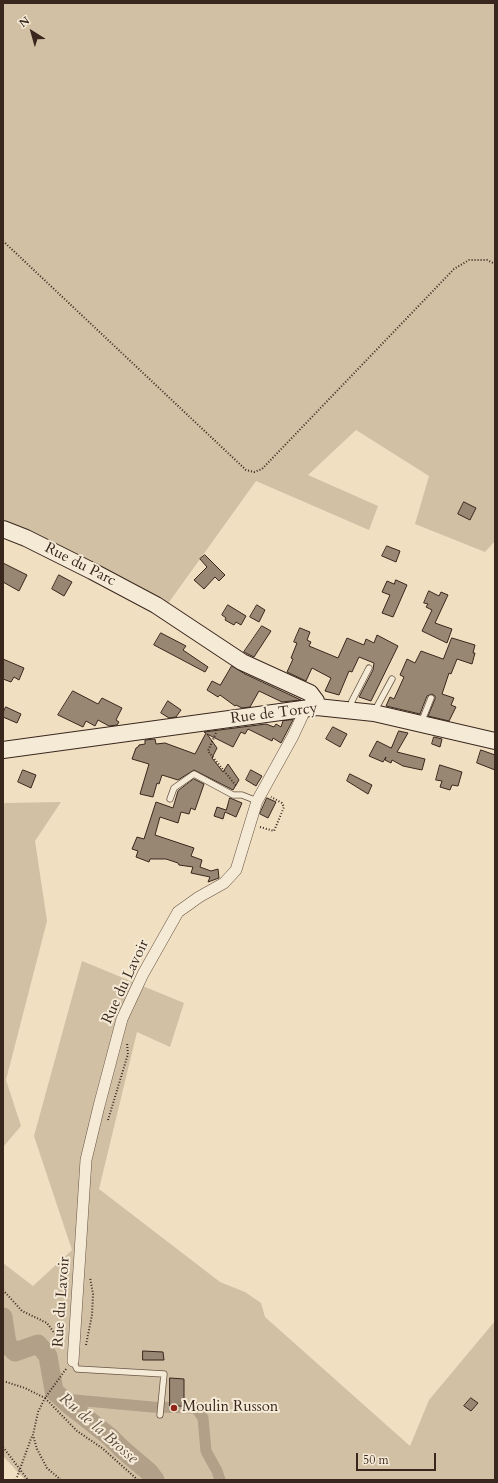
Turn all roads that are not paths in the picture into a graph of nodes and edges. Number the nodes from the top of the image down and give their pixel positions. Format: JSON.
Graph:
{"nodes":[{"id":1,"x":3,"y":529,"type":"edge"},
{"id":2,"x":369,"y":668,"type":"dead end"},
{"id":3,"x":392,"y":679,"type":"dead end"},
{"id":4,"x":431,"y":698,"type":"dead end"},
{"id":5,"x":312,"y":707,"type":"junction"},
{"id":6,"x":350,"y":710,"type":"junction"},
{"id":7,"x":374,"y":712,"type":"junction"},
{"id":8,"x":421,"y":723,"type":"junction"},
{"id":9,"x":495,"y":741,"type":"edge"},
{"id":10,"x":3,"y":750,"type":"edge"},
{"id":11,"x":259,"y":796,"type":"junction"},
{"id":12,"x":170,"y":799,"type":"dead end"},
{"id":13,"x":73,"y":1361,"type":"joint"},
{"id":14,"x":161,"y":1413,"type":"dead end"}],
"edges":[{"from":1,"to":5,"type":"street","name":"Rue du Parc"},
{"from":2,"to":6,"type":"lane"},
{"from":3,"to":7,"type":"lane"},
{"from":4,"to":8,"type":"lane"},
{"from":5,"to":6,"type":"street","name":"Rue de Torcy"},
{"from":5,"to":10,"type":"street","name":"Rue de Torcy"},
{"from":5,"to":11,"type":"street","name":"Rue du Lavoir"},
{"from":6,"to":7,"type":"street","name":"Rue de Torcy"},
{"from":7,"to":8,"type":"street","name":"Rue de Torcy"},
{"from":8,"to":9,"type":"street","name":"Rue de Torcy"},
{"from":11,"to":12,"type":"lane"},
{"from":11,"to":13,"type":"street","name":"Rue du Lavoir"},
{"from":13,"to":14,"type":"lane"}]}
